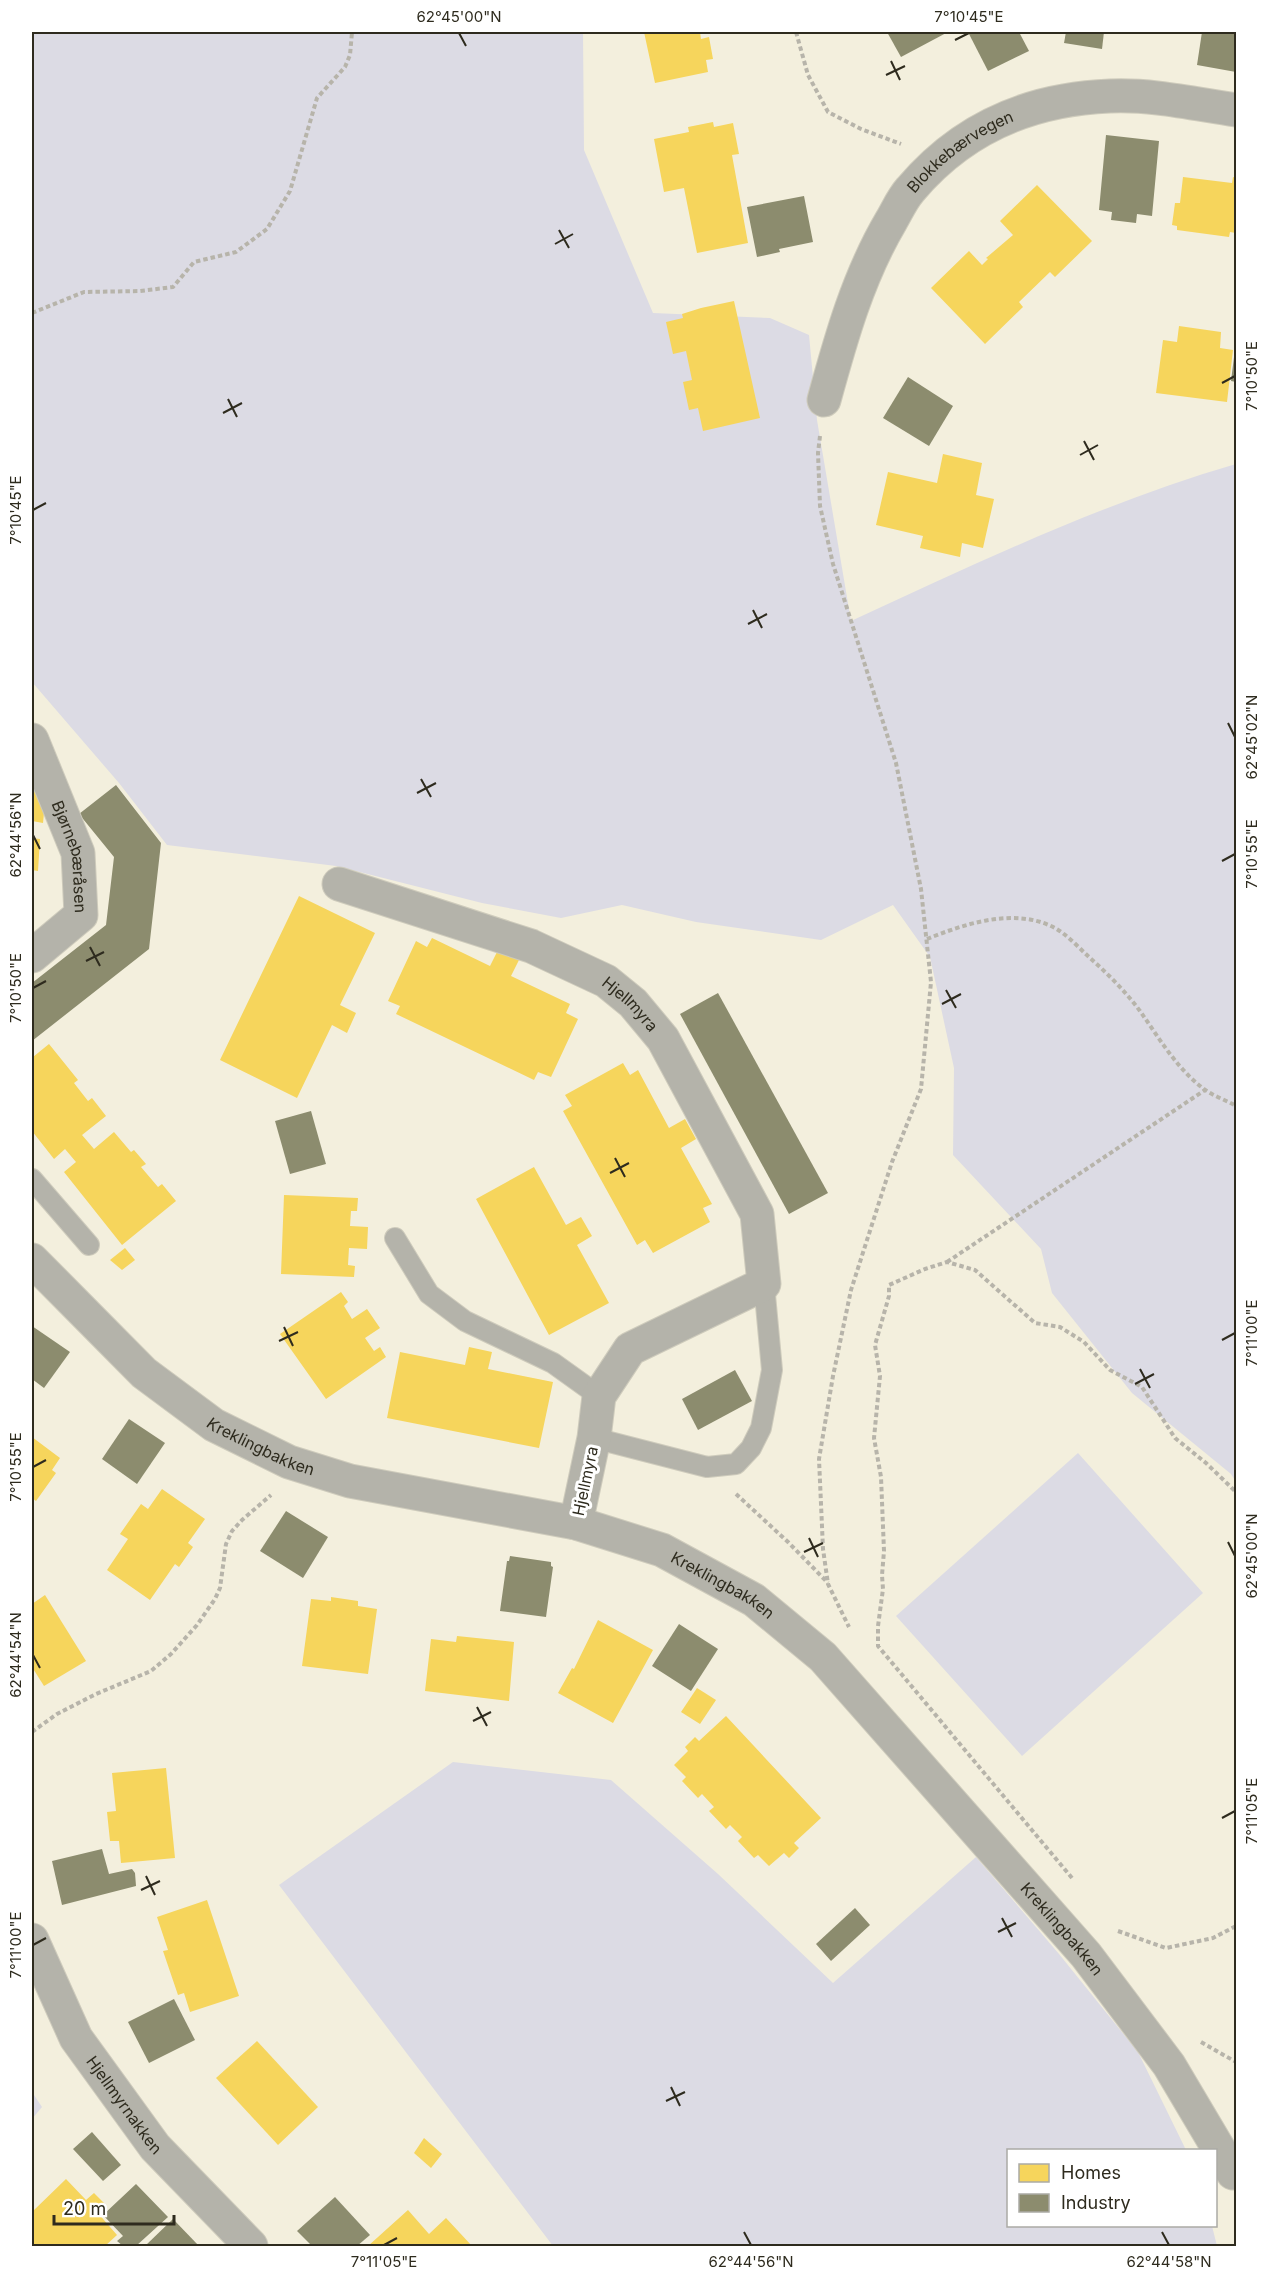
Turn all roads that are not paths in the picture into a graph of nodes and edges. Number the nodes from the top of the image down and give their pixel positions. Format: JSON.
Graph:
{"nodes":[{"id":1,"x":1236,"y":110,"type":"edge"},
{"id":2,"x":824,"y":400,"type":"road end"},
{"id":3,"x":32,"y":740,"type":"edge"},
{"id":4,"x":339,"y":884,"type":"dead end"},
{"id":5,"x":32,"y":956,"type":"edge"},
{"id":6,"x":32,"y":1179,"type":"edge"},
{"id":7,"x":395,"y":1238,"type":"dead end"},
{"id":8,"x":89,"y":1245,"type":"dead end"},
{"id":9,"x":32,"y":1260,"type":"edge"},
{"id":10,"x":764,"y":1284,"type":"junction"},
{"id":11,"x":599,"y":1396,"type":"junction"},
{"id":12,"x":594,"y":1438,"type":"junction"},
{"id":13,"x":576,"y":1523,"type":"junction"},
{"id":14,"x":32,"y":1940,"type":"edge"},
{"id":15,"x":1235,"y":2179,"type":"edge"},
{"id":16,"x":251,"y":2247,"type":"edge"}],
"edges":[{"from":1,"to":2,"type":"street","name":"Blokkebærvegen"},
{"from":3,"to":5,"type":"street","name":"Bjørnebæråsen"},
{"from":4,"to":10,"type":"street","name":"Hjellmyra"},
{"from":6,"to":8,"type":"lane"},
{"from":7,"to":11,"type":"lane"},
{"from":9,"to":13,"type":"street","name":"Kreklingbakken"},
{"from":10,"to":11,"type":"street","name":"Hjellmyra"},
{"from":10,"to":12,"type":"lane","name":"Hjellmyra"},
{"from":11,"to":12,"type":"street","name":"Hjellmyra"},
{"from":12,"to":13,"type":"street","name":"Hjellmyra"},
{"from":13,"to":15,"type":"street","name":"Kreklingbakken"},
{"from":14,"to":16,"type":"street","name":"Hjellmyrnakken"}]}
